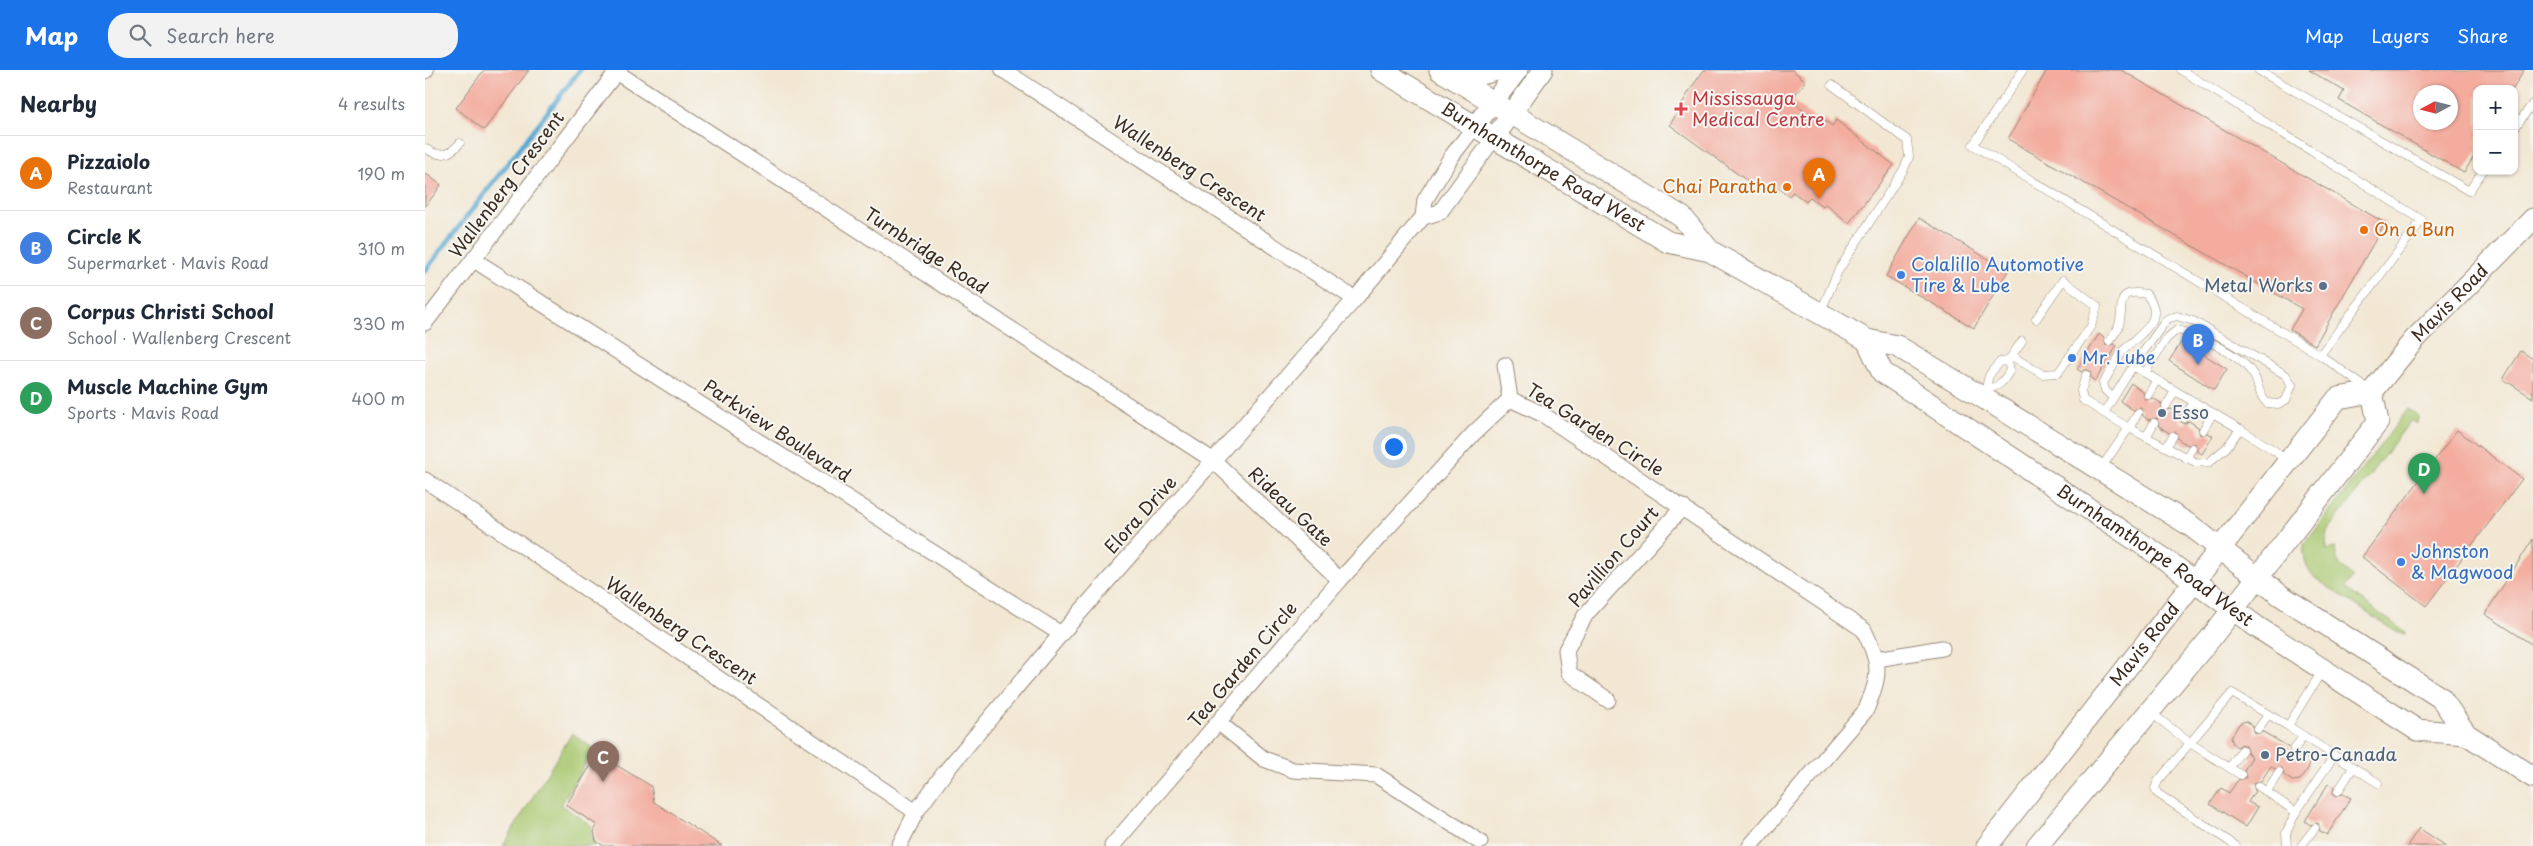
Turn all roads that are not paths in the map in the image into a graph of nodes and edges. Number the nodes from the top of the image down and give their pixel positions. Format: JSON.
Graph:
{"nodes":[{"id":1,"x":1003,"y":70,"type":"edge"},
{"id":2,"x":1381,"y":70,"type":"edge"},
{"id":3,"x":1497,"y":70,"type":"edge"},
{"id":4,"x":1518,"y":70,"type":"edge"},
{"id":5,"x":1543,"y":70,"type":"edge"},
{"id":6,"x":2023,"y":70,"type":"edge"},
{"id":7,"x":2181,"y":70,"type":"edge"},
{"id":8,"x":2258,"y":70,"type":"edge"},
{"id":9,"x":617,"y":71,"type":"edge"},
{"id":10,"x":1448,"y":75,"type":"edge"},
{"id":11,"x":1832,"y":86,"type":"dead end"},
{"id":12,"x":1493,"y":103,"type":"junction"},
{"id":13,"x":2533,"y":104,"type":"edge"},
{"id":14,"x":1511,"y":114,"type":"junction"},
{"id":15,"x":2518,"y":124,"type":"edge"},
{"id":16,"x":1475,"y":126,"type":"junction"},
{"id":17,"x":1494,"y":138,"type":"junction"},
{"id":18,"x":460,"y":143,"type":"dead end"},
{"id":19,"x":425,"y":148,"type":"edge"},
{"id":20,"x":2480,"y":175,"type":"edge"},
{"id":21,"x":1423,"y":217,"type":"junction"},
{"id":22,"x":2533,"y":219,"type":"edge"},
{"id":23,"x":1710,"y":251,"type":"junction"},
{"id":24,"x":474,"y":260,"type":"junction"},
{"id":25,"x":1355,"y":300,"type":"junction"},
{"id":26,"x":1821,"y":313,"type":"junction"},
{"id":27,"x":2036,"y":319,"type":"dead end"},
{"id":28,"x":425,"y":323,"type":"edge"},
{"id":29,"x":1867,"y":340,"type":"junction"},
{"id":30,"x":2022,"y":341,"type":"dead end"},
{"id":31,"x":2109,"y":341,"type":"dead end"},
{"id":32,"x":2320,"y":355,"type":"junction"},
{"id":33,"x":2010,"y":358,"type":"junction"},
{"id":34,"x":1505,"y":365,"type":"dead end"},
{"id":35,"x":2133,"y":366,"type":"junction"},
{"id":36,"x":2145,"y":373,"type":"junction"},
{"id":37,"x":2086,"y":375,"type":"dead end"},
{"id":38,"x":2156,"y":380,"type":"junction"},
{"id":39,"x":2175,"y":391,"type":"junction"},
{"id":40,"x":2372,"y":392,"type":"junction"},
{"id":41,"x":1985,"y":393,"type":"junction"},
{"id":42,"x":2148,"y":395,"type":"dead end"},
{"id":43,"x":1510,"y":398,"type":"junction"},
{"id":44,"x":2113,"y":398,"type":"junction"},
{"id":45,"x":2194,"y":402,"type":"junction"},
{"id":46,"x":2166,"y":406,"type":"dead end"},
{"id":47,"x":2104,"y":413,"type":"junction"},
{"id":48,"x":2138,"y":413,"type":"dead end"},
{"id":49,"x":2213,"y":413,"type":"junction"},
{"id":50,"x":2185,"y":418,"type":"dead end"},
{"id":51,"x":2154,"y":423,"type":"dead end"},
{"id":52,"x":2129,"y":428,"type":"junction"},
{"id":53,"x":2240,"y":429,"type":"junction"},
{"id":54,"x":2203,"y":430,"type":"dead end"},
{"id":55,"x":2173,"y":436,"type":"dead end"},
{"id":56,"x":2146,"y":437,"type":"junction"},
{"id":57,"x":2166,"y":448,"type":"junction"},
{"id":58,"x":2192,"y":448,"type":"dead end"},
{"id":59,"x":2186,"y":458,"type":"junction"},
{"id":60,"x":1214,"y":461,"type":"junction"},
{"id":61,"x":2287,"y":462,"type":"junction"},
{"id":62,"x":2099,"y":470,"type":"junction"},
{"id":63,"x":425,"y":480,"type":"edge"},
{"id":64,"x":1683,"y":507,"type":"junction"},
{"id":65,"x":2219,"y":548,"type":"junction"},
{"id":66,"x":2257,"y":577,"type":"junction"},
{"id":67,"x":1340,"y":580,"type":"junction"},
{"id":68,"x":2194,"y":581,"type":"junction"},
{"id":69,"x":2233,"y":609,"type":"junction"},
{"id":70,"x":1061,"y":634,"type":"junction"},
{"id":71,"x":1943,"y":648,"type":"dead end"},
{"id":72,"x":1877,"y":659,"type":"junction"},
{"id":73,"x":2324,"y":670,"type":"junction"},
{"id":74,"x":1609,"y":700,"type":"dead end"},
{"id":75,"x":2150,"y":712,"type":"junction"},
{"id":76,"x":2268,"y":715,"type":"junction"},
{"id":77,"x":1219,"y":723,"type":"junction"},
{"id":78,"x":2288,"y":726,"type":"junction"},
{"id":79,"x":2258,"y":729,"type":"dead end"},
{"id":80,"x":2466,"y":734,"type":"junction"},
{"id":81,"x":2303,"y":736,"type":"junction"},
{"id":82,"x":2189,"y":742,"type":"junction"},
{"id":83,"x":2242,"y":750,"type":"dead end"},
{"id":84,"x":2294,"y":750,"type":"dead end"},
{"id":85,"x":2335,"y":756,"type":"junction"},
{"id":86,"x":2230,"y":767,"type":"junction"},
{"id":87,"x":2353,"y":768,"type":"junction"},
{"id":88,"x":2279,"y":772,"type":"dead end"},
{"id":89,"x":2241,"y":774,"type":"dead end"},
{"id":90,"x":2533,"y":777,"type":"edge"},
{"id":91,"x":2378,"y":783,"type":"dead end"},
{"id":92,"x":2258,"y":786,"type":"dead end"},
{"id":93,"x":2267,"y":791,"type":"junction"},
{"id":94,"x":2339,"y":791,"type":"dead end"},
{"id":95,"x":916,"y":812,"type":"junction"},
{"id":96,"x":2296,"y":812,"type":"junction"},
{"id":97,"x":2315,"y":828,"type":"dead end"},
{"id":98,"x":1480,"y":842,"type":"dead end"},
{"id":99,"x":899,"y":846,"type":"edge"},
{"id":100,"x":1112,"y":846,"type":"edge"},
{"id":101,"x":1750,"y":846,"type":"edge"},
{"id":102,"x":1987,"y":846,"type":"edge"},
{"id":103,"x":2037,"y":846,"type":"edge"},
{"id":104,"x":2236,"y":846,"type":"edge"},
{"id":105,"x":2287,"y":846,"type":"edge"},
{"id":106,"x":2301,"y":846,"type":"edge"}],
"edges":[{"from":1,"to":25,"type":"street","name":"Wallenberg Crescent"},
{"from":2,"to":16,"type":"main road","name":"Burnhamthorpe Road West"},
{"from":3,"to":10,"type":"main road"},
{"from":4,"to":12,"type":"street"},
{"from":5,"to":14,"type":"street"},
{"from":6,"to":32,"type":"lane"},
{"from":7,"to":32,"type":"lane"},
{"from":8,"to":20,"type":"lane"},
{"from":9,"to":24,"type":"street","name":"Wallenberg Crescent"},
{"from":9,"to":60,"type":"street","name":"Turnbridge Road"},
{"from":10,"to":12,"type":"main road","name":"Burnhamthorpe Road West"},
{"from":11,"to":26,"type":"lane"},
{"from":12,"to":14,"type":"main road","name":"Burnhamthorpe Road West"},
{"from":12,"to":16,"type":"street"},
{"from":13,"to":15,"type":"lane"},
{"from":14,"to":17,"type":"street"},
{"from":14,"to":23,"type":"main road","name":"Burnhamthorpe Road West"},
{"from":16,"to":17,"type":"main road","name":"Burnhamthorpe Road West"},
{"from":16,"to":21,"type":"street","name":"Elora Drive"},
{"from":17,"to":21,"type":"street","name":"Elora Drive"},
{"from":17,"to":23,"type":"main road","name":"Burnhamthorpe Road West"},
{"from":18,"to":19,"type":"lane"},
{"from":21,"to":25,"type":"street","name":"Elora Drive"},
{"from":22,"to":40,"type":"main road","name":"Mavis Road"},
{"from":23,"to":26,"type":"main road","name":"Burnhamthorpe Road West"},
{"from":24,"to":28,"type":"street","name":"Wallenberg Crescent"},
{"from":24,"to":70,"type":"street","name":"Parkview Boulevard"},
{"from":25,"to":60,"type":"street","name":"Elora Drive"},
{"from":26,"to":29,"type":"main road","name":"Burnhamthorpe Road West"},
{"from":27,"to":33,"type":"lane"},
{"from":29,"to":41,"type":"main road","name":"Burnhamthorpe Road West"},
{"from":29,"to":68,"type":"main road","name":"Burnhamthorpe Road West"},
{"from":30,"to":33,"type":"lane"},
{"from":31,"to":44,"type":"lane"},
{"from":32,"to":40,"type":"lane"},
{"from":33,"to":41,"type":"lane"},
{"from":33,"to":41,"type":"lane"},
{"from":34,"to":43,"type":"street"},
{"from":35,"to":36,"type":"lane"},
{"from":35,"to":36,"type":"lane"},
{"from":35,"to":44,"type":"lane"},
{"from":36,"to":38,"type":"lane"},
{"from":37,"to":47,"type":"lane"},
{"from":38,"to":39,"type":"lane"},
{"from":38,"to":42,"type":"lane"},
{"from":39,"to":45,"type":"lane"},
{"from":39,"to":46,"type":"lane"},
{"from":40,"to":61,"type":"main road","name":"Mavis Road"},
{"from":40,"to":66,"type":"main road"},
{"from":41,"to":62,"type":"main road","name":"Burnhamthorpe Road West"},
{"from":43,"to":64,"type":"street","name":"Tea Garden Circle"},
{"from":43,"to":67,"type":"street","name":"Tea Garden Circle"},
{"from":44,"to":47,"type":"lane"},
{"from":45,"to":49,"type":"lane"},
{"from":45,"to":50,"type":"lane"},
{"from":47,"to":52,"type":"lane"},
{"from":48,"to":52,"type":"lane"},
{"from":49,"to":53,"type":"lane"},
{"from":49,"to":54,"type":"lane"},
{"from":51,"to":56,"type":"lane"},
{"from":52,"to":56,"type":"lane"},
{"from":52,"to":62,"type":"lane"},
{"from":53,"to":59,"type":"lane"},
{"from":53,"to":61,"type":"lane"},
{"from":55,"to":57,"type":"lane"},
{"from":56,"to":57,"type":"lane"},
{"from":57,"to":59,"type":"lane"},
{"from":58,"to":59,"type":"lane"},
{"from":60,"to":67,"type":"street","name":"Rideau Gate"},
{"from":60,"to":70,"type":"street","name":"Elora Drive"},
{"from":61,"to":65,"type":"main road","name":"Mavis Road"},
{"from":62,"to":65,"type":"main road","name":"Burnhamthorpe Road West"},
{"from":63,"to":95,"type":"street","name":"Wallenberg Crescent"},
{"from":64,"to":72,"type":"street","name":"Tea Garden Circle"},
{"from":64,"to":74,"type":"street","name":"Pavillion Court"},
{"from":65,"to":66,"type":"main road","name":"Burnhamthorpe Road West"},
{"from":65,"to":68,"type":"main road","name":"Mavis Road"},
{"from":66,"to":69,"type":"main road"},
{"from":66,"to":80,"type":"main road","name":"Burnhamthorpe Road West"},
{"from":67,"to":77,"type":"street","name":"Tea Garden Circle"},
{"from":68,"to":69,"type":"main road","name":"Burnhamthorpe Road West"},
{"from":68,"to":102,"type":"main road","name":"Mavis Road"},
{"from":69,"to":73,"type":"main road","name":"Burnhamthorpe Road West"},
{"from":69,"to":75,"type":"main road"},
{"from":70,"to":95,"type":"street","name":"Elora Drive"},
{"from":71,"to":72,"type":"street"},
{"from":72,"to":101,"type":"street","name":"Tea Garden Circle"},
{"from":73,"to":78,"type":"lane"},
{"from":73,"to":80,"type":"main road","name":"Burnhamthorpe Road West"},
{"from":75,"to":82,"type":"lane"},
{"from":75,"to":103,"type":"main road"},
{"from":76,"to":78,"type":"lane"},
{"from":76,"to":79,"type":"lane"},
{"from":76,"to":82,"type":"lane"},
{"from":77,"to":98,"type":"street"},
{"from":77,"to":100,"type":"street","name":"Tea Garden Circle"},
{"from":78,"to":81,"type":"lane"},
{"from":80,"to":90,"type":"main road","name":"Burnhamthorpe Road West"},
{"from":81,"to":84,"type":"lane"},
{"from":81,"to":85,"type":"lane"},
{"from":82,"to":86,"type":"lane"},
{"from":82,"to":104,"type":"lane"},
{"from":83,"to":86,"type":"lane"},
{"from":85,"to":87,"type":"lane"},
{"from":85,"to":96,"type":"lane"},
{"from":86,"to":89,"type":"lane"},
{"from":87,"to":91,"type":"lane"},
{"from":87,"to":94,"type":"lane"},
{"from":88,"to":93,"type":"lane"},
{"from":92,"to":93,"type":"lane"},
{"from":93,"to":96,"type":"lane"},
{"from":95,"to":99,"type":"street","name":"Elora Drive"},
{"from":96,"to":105,"type":"lane"},
{"from":97,"to":106,"type":"lane"}]}
